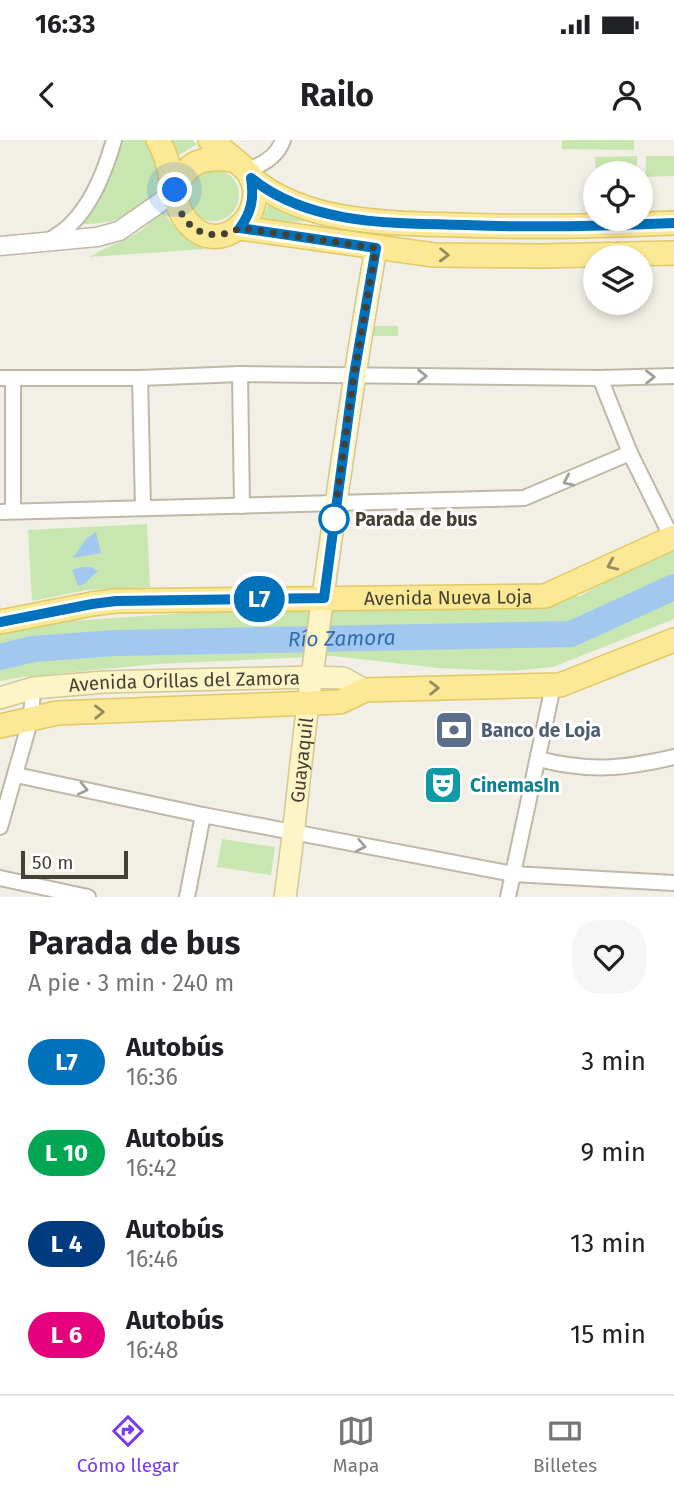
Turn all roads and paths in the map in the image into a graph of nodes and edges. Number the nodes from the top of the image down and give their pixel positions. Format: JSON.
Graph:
{"nodes":[{"id":1,"x":114,"y":140,"type":"edge"},
{"id":2,"x":158,"y":140,"type":"edge"},
{"id":3,"x":209,"y":140,"type":"edge"},
{"id":4,"x":283,"y":140,"type":"edge"},
{"id":5,"x":243,"y":169,"type":"junction"},
{"id":6,"x":175,"y":190,"type":"junction"},
{"id":7,"x":674,"y":223,"type":"edge"},
{"id":8,"x":240,"y":228,"type":"junction"},
{"id":9,"x":50,"y":240,"type":"junction"},
{"id":10,"x":0,"y":246,"type":"edge"},
{"id":11,"x":376,"y":248,"type":"junction"},
{"id":12,"x":674,"y":253,"type":"edge"},
{"id":13,"x":240,"y":374,"type":"junction"},
{"id":14,"x":354,"y":375,"type":"junction"},
{"id":15,"x":674,"y":376,"type":"edge"},
{"id":16,"x":6,"y":378,"type":"edge"},
{"id":17,"x":140,"y":378,"type":"junction"},
{"id":18,"x":600,"y":378,"type":"junction"},
{"id":19,"x":630,"y":453,"type":"junction"},
{"id":20,"x":336,"y":503,"type":"junction"},
{"id":21,"x":242,"y":506,"type":"junction"},
{"id":22,"x":143,"y":508,"type":"junction"},
{"id":23,"x":6,"y":512,"type":"edge"},
{"id":24,"x":673,"y":538,"type":"edge"},
{"id":25,"x":324,"y":598,"type":"junction"},
{"id":26,"x":0,"y":622,"type":"edge"},
{"id":27,"x":674,"y":640,"type":"edge"},
{"id":28,"x":311,"y":677,"type":"junction"},
{"id":29,"x":553,"y":686,"type":"junction"},
{"id":30,"x":33,"y":688,"type":"junction"},
{"id":31,"x":366,"y":690,"type":"junction"},
{"id":32,"x":0,"y":698,"type":"edge"},
{"id":33,"x":309,"y":703,"type":"junction"},
{"id":34,"x":31,"y":718,"type":"junction"},
{"id":35,"x":0,"y":726,"type":"edge"},
{"id":36,"x":674,"y":757,"type":"edge"},
{"id":37,"x":538,"y":759,"type":"junction"},
{"id":38,"x":16,"y":775,"type":"junction"},
{"id":39,"x":203,"y":815,"type":"junction"},
{"id":40,"x":0,"y":827,"type":"edge"},
{"id":41,"x":294,"y":833,"type":"junction"},
{"id":42,"x":513,"y":874,"type":"junction"},
{"id":43,"x":0,"y":877,"type":"edge"},
{"id":44,"x":674,"y":883,"type":"edge"},
{"id":45,"x":88,"y":897,"type":"edge"},
{"id":46,"x":187,"y":897,"type":"edge"},
{"id":47,"x":285,"y":897,"type":"edge"},
{"id":48,"x":508,"y":897,"type":"edge"}],
"edges":[{"from":1,"to":9,"type":"street"},
{"from":2,"to":6,"type":"main road"},
{"from":3,"to":5,"type":"main road"},
{"from":4,"to":5,"type":"street"},
{"from":5,"to":6,"type":"main road"},
{"from":5,"to":7,"type":"main road"},
{"from":5,"to":8,"type":"main road"},
{"from":6,"to":8,"type":"main road"},
{"from":6,"to":9,"type":"street"},
{"from":8,"to":11,"type":"main road"},
{"from":9,"to":10,"type":"street"},
{"from":11,"to":12,"type":"main road","one_way":true},
{"from":11,"to":14,"type":"main road","name":"Guayaquil"},
{"from":13,"to":14,"type":"street"},
{"from":13,"to":17,"type":"street"},
{"from":13,"to":21,"type":"street"},
{"from":14,"to":18,"type":"street","one_way":true},
{"from":14,"to":20,"type":"main road","name":"Guayaquil"},
{"from":18,"to":15,"type":"street","one_way":true},
{"from":16,"to":17,"type":"street"},
{"from":16,"to":23,"type":"street"},
{"from":17,"to":22,"type":"street"},
{"from":18,"to":19,"type":"street"},
{"from":19,"to":20,"type":"street","one_way":true},
{"from":19,"to":24,"type":"street"},
{"from":20,"to":21,"type":"street"},
{"from":20,"to":25,"type":"main road","name":"Guayaquil"},
{"from":21,"to":22,"type":"street"},
{"from":22,"to":23,"type":"street"},
{"from":24,"to":25,"type":"main road","name":"Avenida Nueva Loja","one_way":true},
{"from":25,"to":26,"type":"main road","name":"Avenida Nueva Loja"},
{"from":25,"to":28,"type":"main road","name":"Guayaquil"},
{"from":27,"to":29,"type":"main road","name":"Avenida Orillas del Zamora"},
{"from":28,"to":30,"type":"main road","name":"Avenida Orillas del Zamora"},
{"from":28,"to":31,"type":"main road","name":"Avenida Orillas del Zamora"},
{"from":28,"to":33,"type":"main road","name":"Guayaquil"},
{"from":31,"to":29,"type":"main road","name":"Avenida Orillas del Zamora","one_way":true},
{"from":29,"to":37,"type":"street"},
{"from":30,"to":32,"type":"main road","name":"Avenida Orillas del Zamora"},
{"from":30,"to":34,"type":"street"},
{"from":31,"to":33,"type":"main road","name":"Avenida Orillas del Zamora"},
{"from":34,"to":33,"type":"main road","name":"Avenida Orillas del Zamora","one_way":true},
{"from":33,"to":41,"type":"main road","name":"Guayaquil"},
{"from":34,"to":35,"type":"main road","name":"Avenida Orillas del Zamora"},
{"from":34,"to":38,"type":"street"},
{"from":36,"to":37,"type":"street"},
{"from":37,"to":42,"type":"street"},
{"from":38,"to":39,"type":"street","one_way":true},
{"from":38,"to":40,"type":"street"},
{"from":39,"to":41,"type":"street"},
{"from":39,"to":46,"type":"street"},
{"from":41,"to":42,"type":"street","one_way":true},
{"from":41,"to":47,"type":"main road","name":"Guayaquil"},
{"from":42,"to":44,"type":"street"},
{"from":42,"to":48,"type":"street"},
{"from":43,"to":45,"type":"street"}]}
